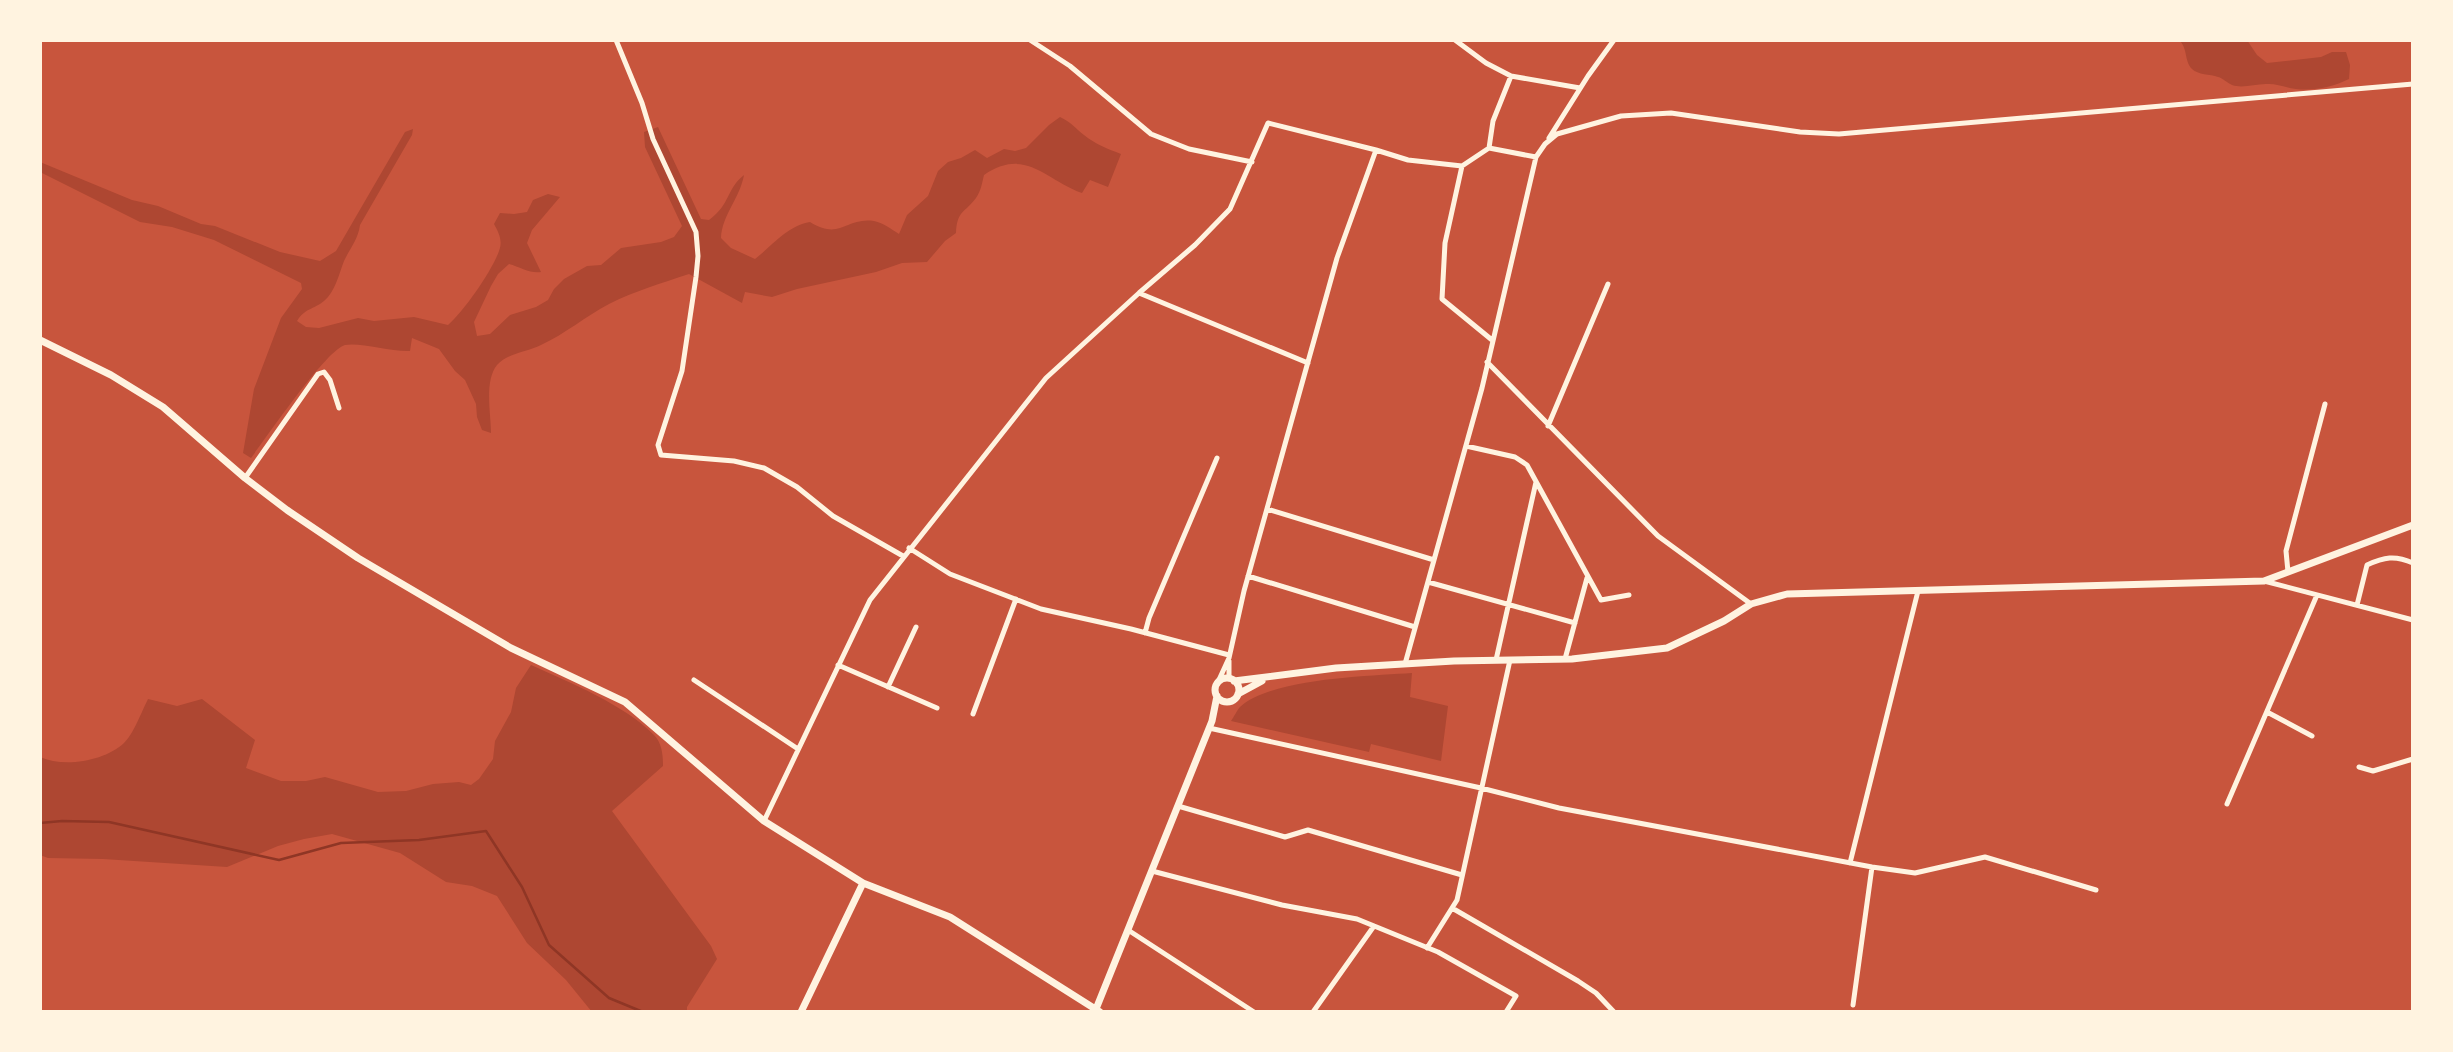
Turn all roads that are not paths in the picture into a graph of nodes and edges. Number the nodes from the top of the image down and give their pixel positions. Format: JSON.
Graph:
{"nodes":[{"id":1,"x":616,"y":40,"type":"edge"},
{"id":2,"x":1030,"y":40,"type":"edge"},
{"id":3,"x":1455,"y":40,"type":"edge"},
{"id":4,"x":1614,"y":40,"type":"edge"},
{"id":5,"x":1511,"y":76,"type":"junction"},
{"id":6,"x":2413,"y":84,"type":"edge"},
{"id":7,"x":1580,"y":88,"type":"junction"},
{"id":8,"x":1545,"y":144,"type":"junction"},
{"id":9,"x":1489,"y":148,"type":"junction"},
{"id":10,"x":1376,"y":150,"type":"junction"},
{"id":11,"x":1536,"y":157,"type":"junction"},
{"id":12,"x":1252,"y":162,"type":"junction"},
{"id":13,"x":1462,"y":166,"type":"junction"},
{"id":14,"x":1608,"y":284,"type":"dead end"},
{"id":15,"x":1139,"y":293,"type":"junction"},
{"id":16,"x":40,"y":340,"type":"edge"},
{"id":17,"x":1492,"y":340,"type":"junction"},
{"id":18,"x":1487,"y":362,"type":"junction"},
{"id":19,"x":1308,"y":363,"type":"junction"},
{"id":20,"x":2325,"y":404,"type":"dead end"},
{"id":21,"x":339,"y":408,"type":"dead end"},
{"id":22,"x":1548,"y":426,"type":"junction"},
{"id":23,"x":1466,"y":446,"type":"junction"},
{"id":24,"x":1217,"y":458,"type":"dead end"},
{"id":25,"x":245,"y":478,"type":"junction"},
{"id":26,"x":1536,"y":482,"type":"junction"},
{"id":27,"x":1267,"y":509,"type":"junction"},
{"id":28,"x":2413,"y":525,"type":"edge"},
{"id":29,"x":909,"y":548,"type":"junction"},
{"id":30,"x":904,"y":556,"type":"junction"},
{"id":31,"x":1434,"y":561,"type":"junction"},
{"id":32,"x":2413,"y":562,"type":"edge"},
{"id":33,"x":2288,"y":572,"type":"junction"},
{"id":34,"x":1248,"y":576,"type":"junction"},
{"id":35,"x":1587,"y":577,"type":"junction"},
{"id":36,"x":2264,"y":581,"type":"junction"},
{"id":37,"x":1428,"y":582,"type":"junction"},
{"id":38,"x":1918,"y":591,"type":"junction"},
{"id":39,"x":1629,"y":595,"type":"dead end"},
{"id":40,"x":2317,"y":595,"type":"junction"},
{"id":41,"x":1016,"y":600,"type":"junction"},
{"id":42,"x":1509,"y":603,"type":"junction"},
{"id":43,"x":1751,"y":604,"type":"junction"},
{"id":44,"x":2357,"y":606,"type":"junction"},
{"id":45,"x":2413,"y":620,"type":"edge"},
{"id":46,"x":1575,"y":623,"type":"junction"},
{"id":47,"x":916,"y":627,"type":"dead end"},
{"id":48,"x":1415,"y":627,"type":"junction"},
{"id":49,"x":1145,"y":633,"type":"junction"},
{"id":50,"x":1229,"y":656,"type":"junction"},
{"id":51,"x":1496,"y":660,"type":"junction"},
{"id":52,"x":1510,"y":660,"type":"junction"},
{"id":53,"x":1565,"y":660,"type":"junction"},
{"id":54,"x":1405,"y":664,"type":"junction"},
{"id":55,"x":838,"y":665,"type":"junction"},
{"id":56,"x":1266,"y":678,"type":"junction"},
{"id":57,"x":694,"y":680,"type":"dead end"},
{"id":58,"x":1232,"y":680,"type":"junction"},
{"id":59,"x":1218,"y":682,"type":"junction"},
{"id":60,"x":888,"y":687,"type":"junction"},
{"id":61,"x":1238,"y":694,"type":"junction"},
{"id":62,"x":1217,"y":696,"type":"junction"},
{"id":63,"x":1226,"y":702,"type":"junction"},
{"id":64,"x":937,"y":708,"type":"dead end"},
{"id":65,"x":2267,"y":712,"type":"junction"},
{"id":66,"x":974,"y":714,"type":"dead end"},
{"id":67,"x":1210,"y":724,"type":"junction"},
{"id":68,"x":2312,"y":736,"type":"dead end"},
{"id":69,"x":798,"y":749,"type":"junction"},
{"id":70,"x":2413,"y":759,"type":"edge"},
{"id":71,"x":2359,"y":767,"type":"dead end"},
{"id":72,"x":1481,"y":788,"type":"junction"},
{"id":73,"x":2227,"y":804,"type":"dead end"},
{"id":74,"x":1178,"y":806,"type":"junction"},
{"id":75,"x":764,"y":821,"type":"junction"},
{"id":76,"x":1850,"y":863,"type":"junction"},
{"id":77,"x":1872,"y":867,"type":"junction"},
{"id":78,"x":1152,"y":871,"type":"junction"},
{"id":79,"x":1462,"y":874,"type":"junction"},
{"id":80,"x":863,"y":883,"type":"junction"},
{"id":81,"x":2096,"y":890,"type":"dead end"},
{"id":82,"x":1452,"y":908,"type":"junction"},
{"id":83,"x":1374,"y":926,"type":"junction"},
{"id":84,"x":1128,"y":930,"type":"junction"},
{"id":85,"x":1427,"y":948,"type":"junction"},
{"id":86,"x":1853,"y":1005,"type":"dead end"},
{"id":87,"x":1098,"y":1010,"type":"edge"},
{"id":88,"x":801,"y":1012,"type":"edge"},
{"id":89,"x":1254,"y":1012,"type":"edge"},
{"id":90,"x":1313,"y":1012,"type":"edge"},
{"id":91,"x":1506,"y":1012,"type":"edge"},
{"id":92,"x":1614,"y":1012,"type":"edge"}],
"edges":[{"from":1,"to":30,"type":"street"},
{"from":2,"to":12,"type":"street"},
{"from":3,"to":5,"type":"street"},
{"from":4,"to":7,"type":"street"},
{"from":5,"to":7,"type":"street"},
{"from":5,"to":9,"type":"street"},
{"from":6,"to":8,"type":"street"},
{"from":7,"to":8,"type":"street"},
{"from":8,"to":11,"type":"street"},
{"from":9,"to":11,"type":"street"},
{"from":9,"to":13,"type":"street"},
{"from":10,"to":12,"type":"street"},
{"from":10,"to":13,"type":"street"},
{"from":10,"to":19,"type":"street"},
{"from":11,"to":17,"type":"street"},
{"from":12,"to":15,"type":"street"},
{"from":13,"to":17,"type":"street"},
{"from":14,"to":22,"type":"street"},
{"from":15,"to":19,"type":"street"},
{"from":15,"to":29,"type":"street"},
{"from":16,"to":25,"type":"street"},
{"from":17,"to":18,"type":"street"},
{"from":18,"to":22,"type":"street"},
{"from":18,"to":23,"type":"street"},
{"from":19,"to":27,"type":"street"},
{"from":20,"to":33,"type":"street"},
{"from":21,"to":25,"type":"street"},
{"from":22,"to":43,"type":"street"},
{"from":23,"to":26,"type":"street"},
{"from":23,"to":31,"type":"street"},
{"from":24,"to":49,"type":"street"},
{"from":25,"to":75,"type":"street"},
{"from":26,"to":35,"type":"street"},
{"from":26,"to":42,"type":"street"},
{"from":27,"to":31,"type":"street"},
{"from":27,"to":34,"type":"street"},
{"from":28,"to":33,"type":"street"},
{"from":29,"to":30,"type":"street"},
{"from":29,"to":41,"type":"street"},
{"from":30,"to":55,"type":"street"},
{"from":31,"to":37,"type":"street"},
{"from":32,"to":44,"type":"street"},
{"from":33,"to":36,"type":"street"},
{"from":34,"to":48,"type":"street"},
{"from":34,"to":50,"type":"street"},
{"from":35,"to":39,"type":"street"},
{"from":35,"to":46,"type":"street"},
{"from":36,"to":38,"type":"street"},
{"from":36,"to":40,"type":"street"},
{"from":37,"to":42,"type":"street"},
{"from":37,"to":48,"type":"street"},
{"from":38,"to":43,"type":"street"},
{"from":38,"to":76,"type":"street"},
{"from":40,"to":44,"type":"street"},
{"from":40,"to":65,"type":"street"},
{"from":41,"to":49,"type":"street"},
{"from":41,"to":66,"type":"street"},
{"from":42,"to":46,"type":"street"},
{"from":42,"to":51,"type":"street"},
{"from":43,"to":53,"type":"street"},
{"from":44,"to":45,"type":"street"},
{"from":46,"to":53,"type":"street"},
{"from":47,"to":60,"type":"street"},
{"from":48,"to":54,"type":"street"},
{"from":49,"to":50,"type":"street"},
{"from":50,"to":58,"type":"street"},
{"from":50,"to":59,"type":"street"},
{"from":51,"to":52,"type":"street"},
{"from":51,"to":54,"type":"street"},
{"from":52,"to":53,"type":"street"},
{"from":52,"to":72,"type":"street"},
{"from":54,"to":56,"type":"street"},
{"from":55,"to":60,"type":"street"},
{"from":55,"to":69,"type":"street"},
{"from":56,"to":58,"type":"street"},
{"from":56,"to":61,"type":"street"},
{"from":57,"to":69,"type":"street"},
{"from":58,"to":59,"type":"street"},
{"from":58,"to":61,"type":"street"},
{"from":59,"to":62,"type":"street"},
{"from":60,"to":64,"type":"street"},
{"from":61,"to":63,"type":"street"},
{"from":62,"to":63,"type":"street"},
{"from":62,"to":67,"type":"street"},
{"from":63,"to":67,"type":"street"},
{"from":65,"to":68,"type":"street"},
{"from":65,"to":73,"type":"street"},
{"from":67,"to":72,"type":"street"},
{"from":67,"to":74,"type":"street"},
{"from":69,"to":75,"type":"street"},
{"from":70,"to":71,"type":"street"},
{"from":72,"to":76,"type":"street"},
{"from":72,"to":79,"type":"street"},
{"from":74,"to":78,"type":"street"},
{"from":74,"to":79,"type":"street"},
{"from":75,"to":80,"type":"street"},
{"from":76,"to":77,"type":"street"},
{"from":77,"to":81,"type":"street"},
{"from":77,"to":86,"type":"street"},
{"from":78,"to":83,"type":"street"},
{"from":78,"to":84,"type":"street"},
{"from":79,"to":82,"type":"street"},
{"from":80,"to":87,"type":"street"},
{"from":80,"to":88,"type":"street"},
{"from":82,"to":85,"type":"street"},
{"from":82,"to":92,"type":"street"},
{"from":83,"to":85,"type":"street"},
{"from":83,"to":90,"type":"street"},
{"from":84,"to":87,"type":"street"},
{"from":84,"to":89,"type":"street"},
{"from":85,"to":91,"type":"street"}]}
